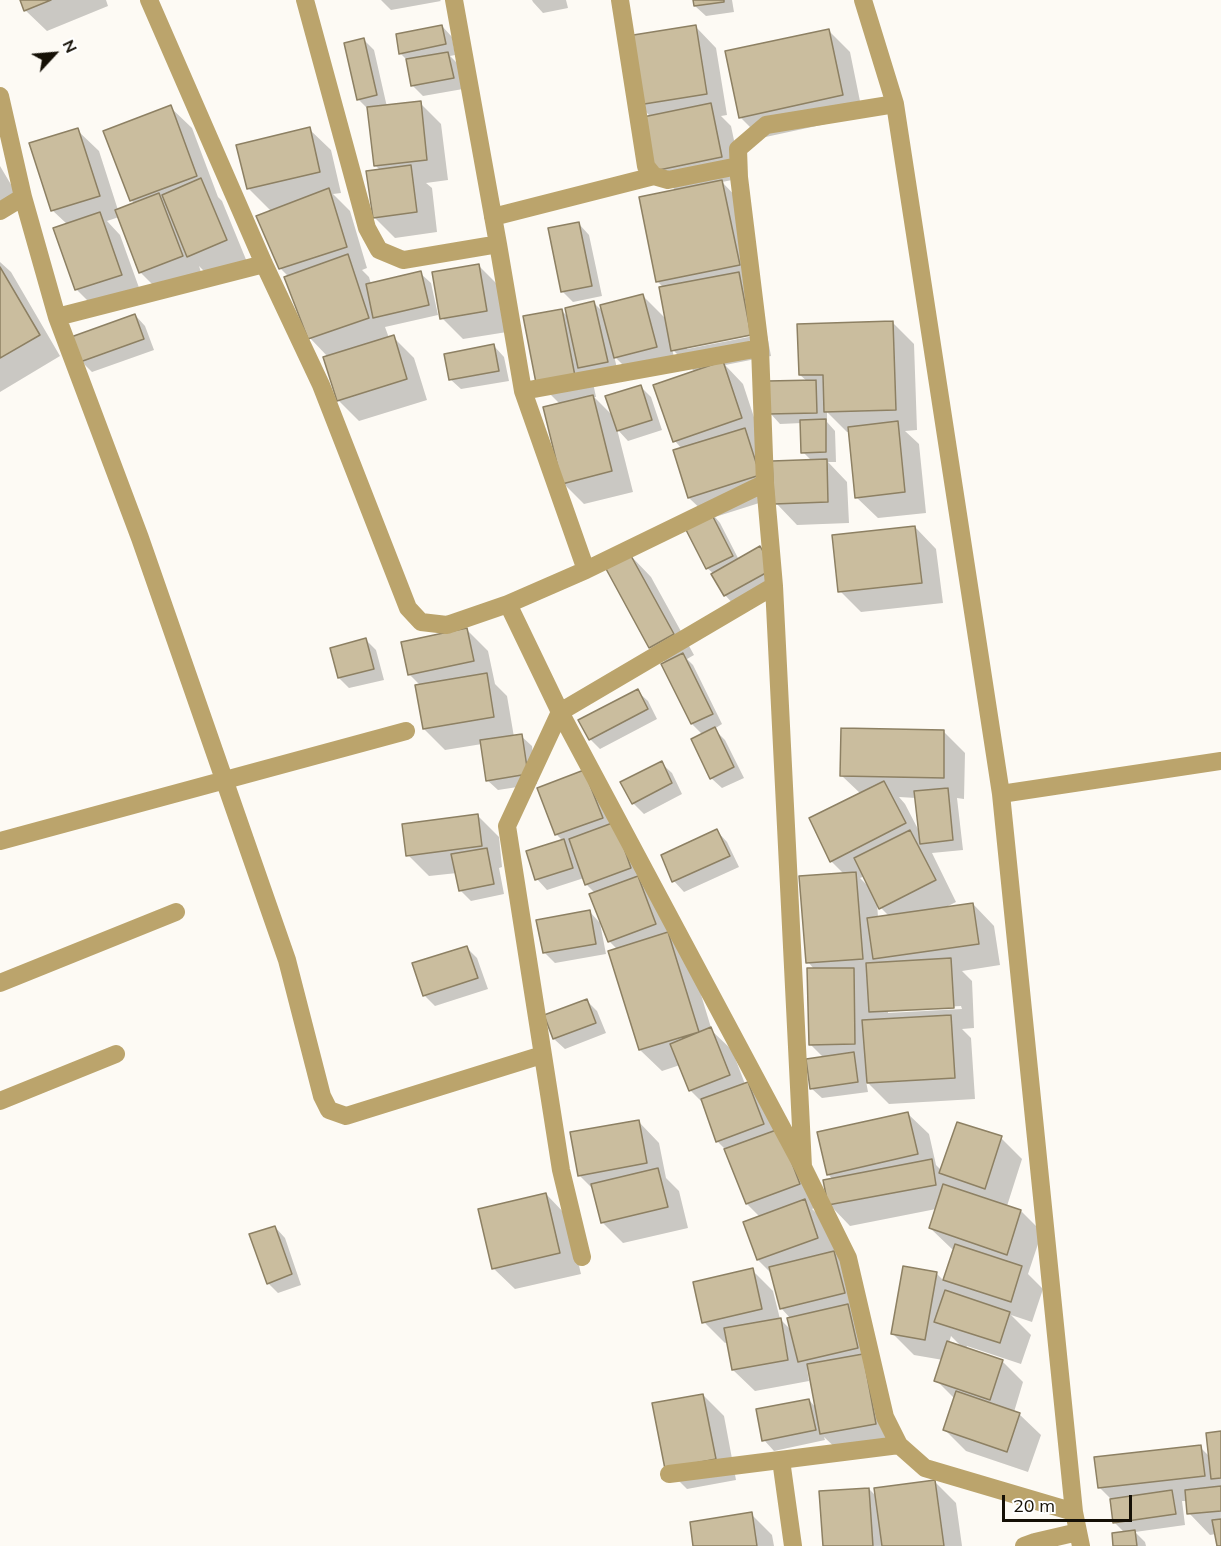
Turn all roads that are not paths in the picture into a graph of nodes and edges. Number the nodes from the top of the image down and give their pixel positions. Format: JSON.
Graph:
{"nodes":[{"id":1,"x":149,"y":0,"type":"edge"},
{"id":2,"x":305,"y":0,"type":"edge"},
{"id":3,"x":454,"y":0,"type":"edge"},
{"id":4,"x":620,"y":0,"type":"edge"},
{"id":5,"x":863,"y":0,"type":"edge"},
{"id":6,"x":0,"y":96,"type":"edge"},
{"id":7,"x":896,"y":104,"type":"junction"},
{"id":8,"x":738,"y":166,"type":"junction"},
{"id":9,"x":654,"y":176,"type":"junction"},
{"id":10,"x":23,"y":197,"type":"junction"},
{"id":11,"x":0,"y":211,"type":"edge"},
{"id":12,"x":493,"y":217,"type":"junction"},
{"id":13,"x":498,"y":244,"type":"junction"},
{"id":14,"x":264,"y":264,"type":"junction"},
{"id":15,"x":57,"y":317,"type":"junction"},
{"id":16,"x":760,"y":348,"type":"junction"},
{"id":17,"x":523,"y":391,"type":"junction"},
{"id":18,"x":765,"y":483,"type":"junction"},
{"id":19,"x":586,"y":570,"type":"junction"},
{"id":20,"x":774,"y":586,"type":"junction"},
{"id":21,"x":508,"y":604,"type":"junction"},
{"id":22,"x":560,"y":712,"type":"junction"},
{"id":23,"x":406,"y":731,"type":"dead end"},
{"id":24,"x":1221,"y":761,"type":"edge"},
{"id":25,"x":224,"y":780,"type":"junction"},
{"id":26,"x":1001,"y":794,"type":"junction"},
{"id":27,"x":0,"y":841,"type":"edge"},
{"id":28,"x":176,"y":912,"type":"dead end"},
{"id":29,"x":0,"y":983,"type":"edge"},
{"id":30,"x":116,"y":1054,"type":"dead end"},
{"id":31,"x":542,"y":1055,"type":"junction"},
{"id":32,"x":0,"y":1101,"type":"edge"},
{"id":33,"x":803,"y":1167,"type":"junction"},
{"id":34,"x":582,"y":1257,"type":"dead end"},
{"id":35,"x":899,"y":1445,"type":"junction"},
{"id":36,"x":781,"y":1460,"type":"junction"},
{"id":37,"x":669,"y":1474,"type":"dead end"},
{"id":38,"x":1074,"y":1512,"type":"junction"},
{"id":39,"x":1080,"y":1539,"type":"edge"},
{"id":40,"x":793,"y":1546,"type":"edge"},
{"id":41,"x":1024,"y":1546,"type":"edge"}],
"edges":[{"from":1,"to":14,"type":"street"},
{"from":2,"to":13,"type":"street"},
{"from":3,"to":12,"type":"street"},
{"from":4,"to":9,"type":"street"},
{"from":5,"to":7,"type":"street"},
{"from":6,"to":10,"type":"street"},
{"from":7,"to":8,"type":"street"},
{"from":7,"to":26,"type":"street"},
{"from":8,"to":9,"type":"street"},
{"from":8,"to":16,"type":"street"},
{"from":9,"to":12,"type":"street"},
{"from":10,"to":11,"type":"street"},
{"from":10,"to":15,"type":"street"},
{"from":12,"to":13,"type":"street"},
{"from":13,"to":17,"type":"street"},
{"from":14,"to":15,"type":"street"},
{"from":14,"to":21,"type":"street"},
{"from":15,"to":25,"type":"street"},
{"from":16,"to":17,"type":"street"},
{"from":16,"to":18,"type":"street"},
{"from":17,"to":19,"type":"street"},
{"from":18,"to":19,"type":"street"},
{"from":18,"to":20,"type":"street"},
{"from":19,"to":21,"type":"street"},
{"from":20,"to":22,"type":"street"},
{"from":20,"to":33,"type":"street"},
{"from":21,"to":22,"type":"street"},
{"from":22,"to":31,"type":"street"},
{"from":22,"to":33,"type":"street"},
{"from":23,"to":25,"type":"street"},
{"from":24,"to":26,"type":"street"},
{"from":25,"to":27,"type":"street"},
{"from":25,"to":31,"type":"street"},
{"from":26,"to":38,"type":"street"},
{"from":28,"to":29,"type":"street"},
{"from":30,"to":32,"type":"street"},
{"from":31,"to":34,"type":"street"},
{"from":33,"to":35,"type":"street"},
{"from":35,"to":36,"type":"street"},
{"from":35,"to":38,"type":"street"},
{"from":36,"to":37,"type":"street"},
{"from":36,"to":40,"type":"street"},
{"from":38,"to":39,"type":"street"},
{"from":39,"to":41,"type":"street"}]}
